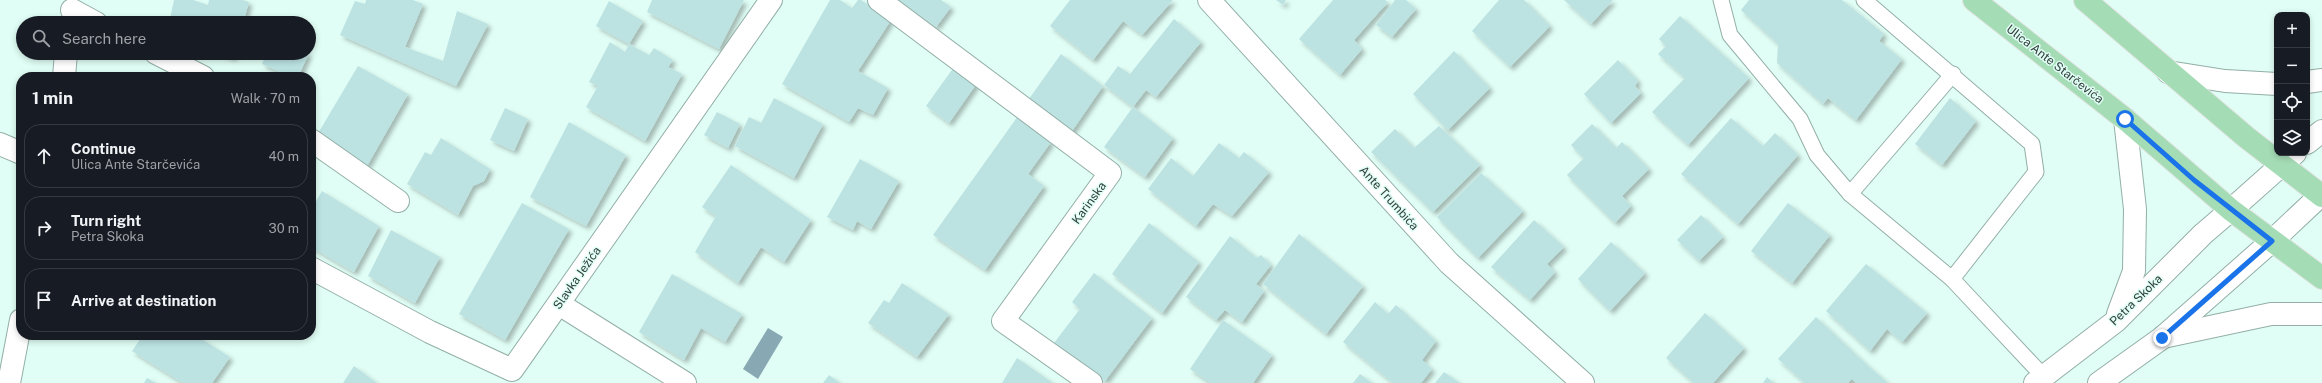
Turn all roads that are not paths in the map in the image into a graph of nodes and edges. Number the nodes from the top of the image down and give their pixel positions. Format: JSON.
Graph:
{"nodes":[{"id":1,"x":771,"y":0,"type":"edge"},
{"id":2,"x":879,"y":0,"type":"edge"},
{"id":3,"x":1209,"y":0,"type":"edge"},
{"id":4,"x":1721,"y":0,"type":"edge"},
{"id":5,"x":1864,"y":0,"type":"edge"},
{"id":6,"x":1974,"y":0,"type":"edge"},
{"id":7,"x":2086,"y":0,"type":"edge"},
{"id":8,"x":72,"y":11,"type":"edge"},
{"id":9,"x":82,"y":16,"type":"edge"},
{"id":10,"x":65,"y":60,"type":"edge"},
{"id":11,"x":170,"y":60,"type":"edge"},
{"id":12,"x":64,"y":72,"type":"edge"},
{"id":13,"x":193,"y":72,"type":"edge"},
{"id":14,"x":2168,"y":72,"type":"junction"},
{"id":15,"x":1953,"y":74,"type":"junction"},
{"id":16,"x":2322,"y":80,"type":"edge"},
{"id":17,"x":2310,"y":82,"type":"edge"},
{"id":18,"x":2274,"y":84,"type":"edge"},
{"id":19,"x":2125,"y":119,"type":"junction"},
{"id":20,"x":2322,"y":130,"type":"edge"},
{"id":21,"x":2310,"y":140,"type":"edge"},
{"id":22,"x":316,"y":143,"type":"edge"},
{"id":23,"x":0,"y":144,"type":"edge"},
{"id":24,"x":16,"y":151,"type":"edge"},
{"id":25,"x":2288,"y":158,"type":"edge"},
{"id":26,"x":1850,"y":194,"type":"junction"},
{"id":27,"x":2322,"y":195,"type":"edge"},
{"id":28,"x":398,"y":200,"type":"dead end"},
{"id":29,"x":2232,"y":210,"type":"junction"},
{"id":30,"x":2272,"y":241,"type":"junction"},
{"id":31,"x":316,"y":271,"type":"edge"},
{"id":32,"x":2322,"y":278,"type":"edge"},
{"id":33,"x":1952,"y":279,"type":"junction"},
{"id":34,"x":559,"y":304,"type":"junction"},
{"id":35,"x":2322,"y":314,"type":"edge"},
{"id":36,"x":2116,"y":321,"type":"junction"},
{"id":37,"x":2162,"y":338,"type":"junction"},
{"id":38,"x":17,"y":340,"type":"edge"},
{"id":39,"x":2039,"y":380,"type":"edge"},
{"id":40,"x":9,"y":383,"type":"edge"},
{"id":41,"x":685,"y":383,"type":"edge"},
{"id":42,"x":1091,"y":383,"type":"edge"},
{"id":43,"x":1583,"y":383,"type":"edge"},
{"id":44,"x":2098,"y":383,"type":"edge"}],
"edges":[{"from":1,"to":34,"type":"street","name":"Slavka Ježića"},
{"from":2,"to":42,"type":"street","name":"Karinska"},
{"from":3,"to":43,"type":"street","name":"Ante Trumbića"},
{"from":4,"to":26,"type":"lane"},
{"from":5,"to":15,"type":"lane"},
{"from":6,"to":19,"type":"main road","name":"Ulica Ante Starčevića"},
{"from":7,"to":14,"type":"main road"},
{"from":8,"to":9,"type":"street"},
{"from":10,"to":12,"type":"street"},
{"from":11,"to":13,"type":"street"},
{"from":14,"to":18,"type":"street"},
{"from":14,"to":25,"type":"main road"},
{"from":15,"to":26,"type":"lane"},
{"from":15,"to":33,"type":"lane"},
{"from":16,"to":17,"type":"street"},
{"from":19,"to":29,"type":"main road","name":"Ulica Ante Starčevića"},
{"from":19,"to":36,"type":"street"},
{"from":20,"to":21,"type":"street"},
{"from":22,"to":28,"type":"street"},
{"from":23,"to":24,"type":"street"},
{"from":25,"to":27,"type":"main road"},
{"from":25,"to":29,"type":"street","name":"Petra Skoka"},
{"from":26,"to":33,"type":"lane"},
{"from":27,"to":30,"type":"street"},
{"from":29,"to":30,"type":"main road","name":"Ulica Ante Starčevića"},
{"from":29,"to":36,"type":"street","name":"Petra Skoka"},
{"from":30,"to":32,"type":"main road","name":"Ulica Ante Starčevića"},
{"from":30,"to":37,"type":"street"},
{"from":31,"to":34,"type":"street","name":"Slavka Ježića"},
{"from":33,"to":39,"type":"lane"},
{"from":34,"to":41,"type":"street"},
{"from":35,"to":37,"type":"street"},
{"from":36,"to":39,"type":"street","name":"Petra Skoka"},
{"from":37,"to":44,"type":"street"},
{"from":38,"to":40,"type":"street"}]}
